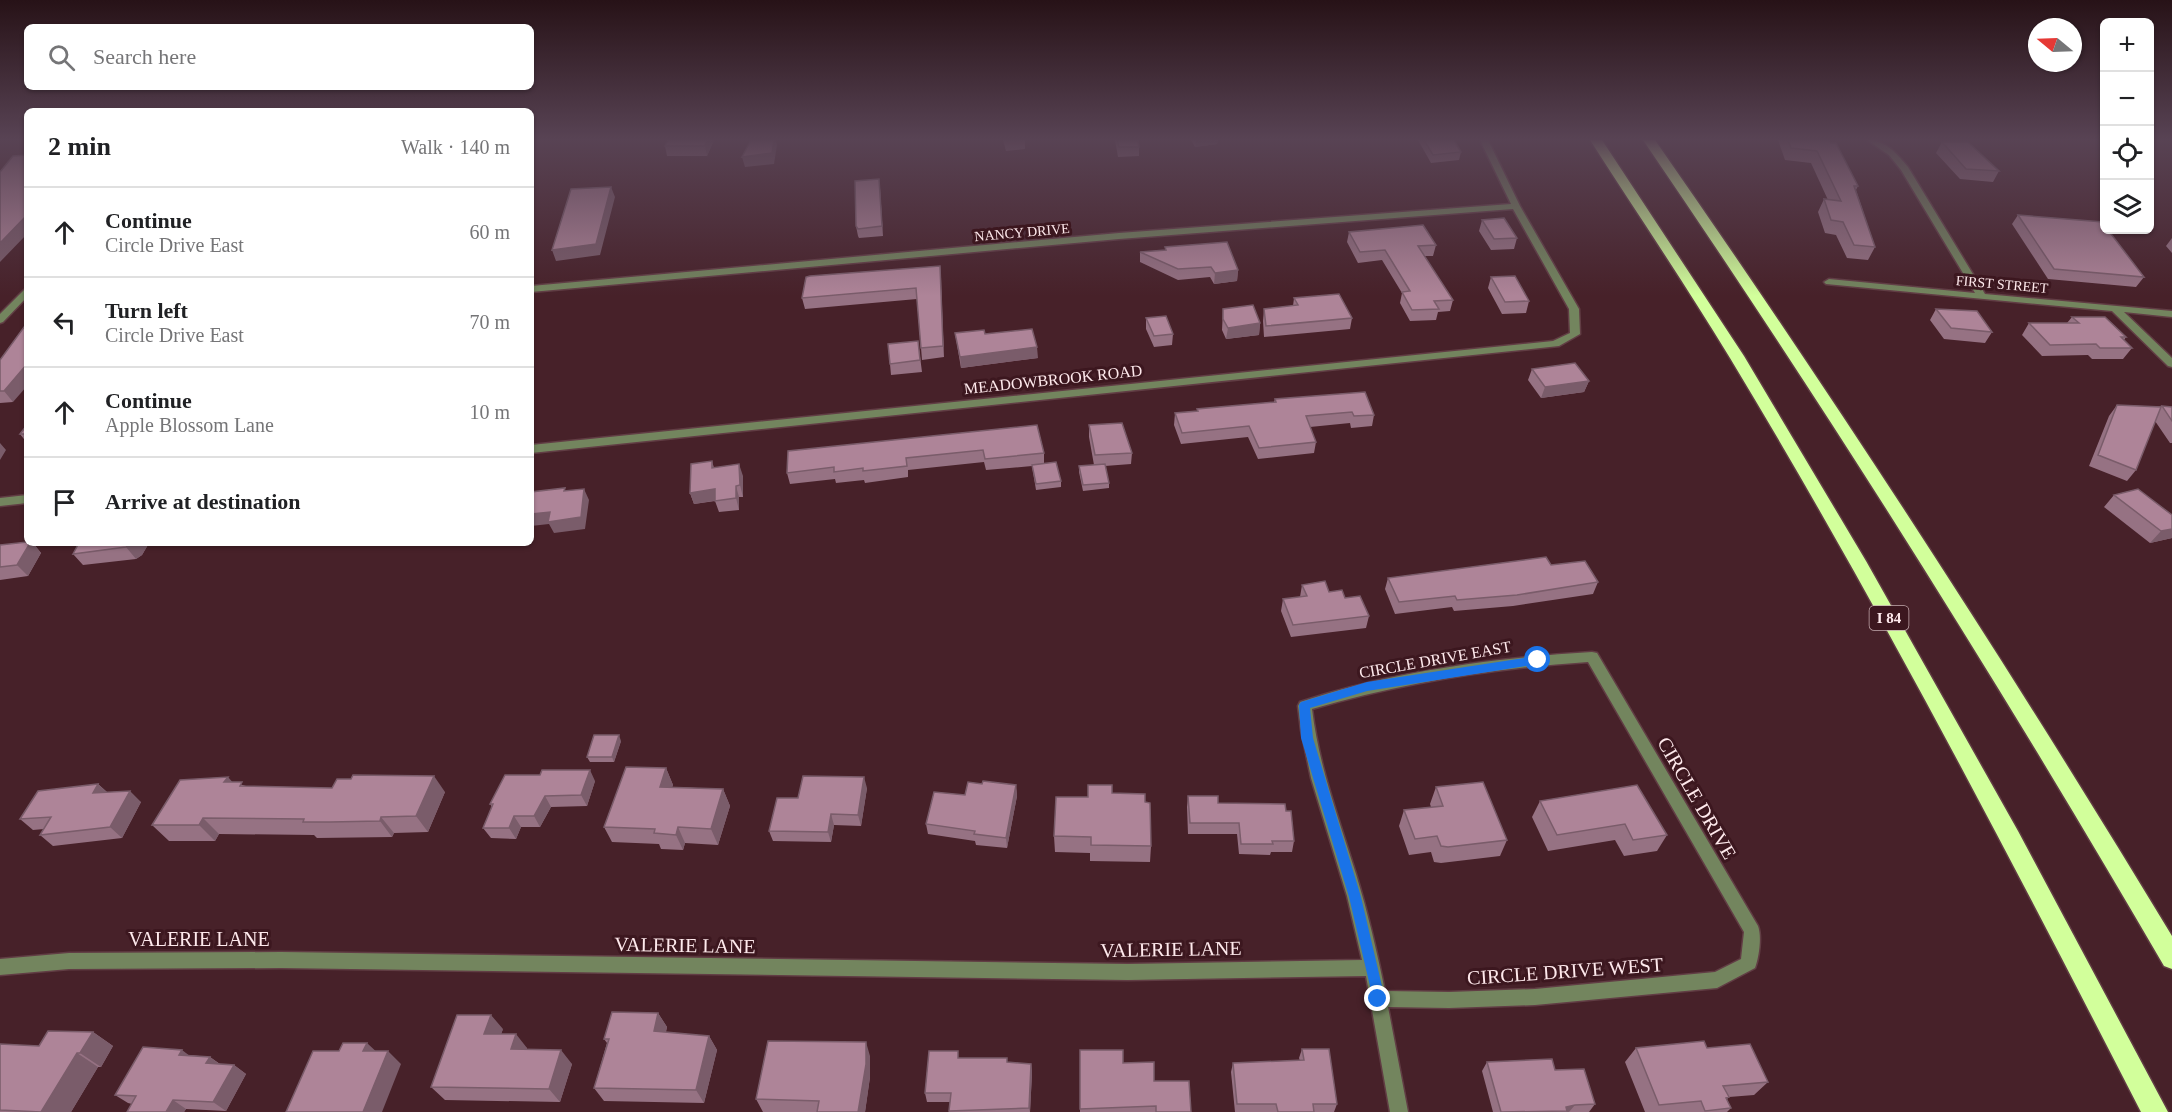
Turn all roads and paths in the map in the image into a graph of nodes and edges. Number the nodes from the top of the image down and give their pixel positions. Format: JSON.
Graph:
{"nodes":[{"id":1,"x":1509,"y":192,"type":"edge"},
{"id":2,"x":1629,"y":192,"type":"edge"},
{"id":3,"x":1685,"y":192,"type":"edge"},
{"id":4,"x":1918,"y":192,"type":"edge"},
{"id":5,"x":1516,"y":206,"type":"junction"},
{"id":6,"x":1829,"y":282,"type":"dead end"},
{"id":7,"x":534,"y":289,"type":"edge"},
{"id":8,"x":24,"y":295,"type":"edge"},
{"id":9,"x":1981,"y":295,"type":"junction"},
{"id":10,"x":2115,"y":308,"type":"junction"},
{"id":11,"x":2172,"y":314,"type":"edge"},
{"id":12,"x":0,"y":320,"type":"edge"},
{"id":13,"x":2172,"y":364,"type":"edge"},
{"id":14,"x":534,"y":449,"type":"edge"},
{"id":15,"x":24,"y":499,"type":"edge"},
{"id":16,"x":0,"y":502,"type":"edge"},
{"id":17,"x":1592,"y":657,"type":"joint"},
{"id":18,"x":2172,"y":958,"type":"edge"},
{"id":19,"x":1749,"y":963,"type":"joint"},
{"id":20,"x":0,"y":966,"type":"edge"},
{"id":21,"x":1370,"y":968,"type":"junction"},
{"id":22,"x":1378,"y":999,"type":"junction"},
{"id":23,"x":1399,"y":1112,"type":"edge"},
{"id":24,"x":2155,"y":1112,"type":"edge"}],
"edges":[{"from":1,"to":5,"type":"street"},
{"from":2,"to":24,"type":"highway","number":"I 84"},
{"from":3,"to":18,"type":"highway"},
{"from":4,"to":9,"type":"street"},
{"from":5,"to":7,"type":"street","name":"NANCY DRIVE"},
{"from":5,"to":14,"type":"street","name":"MEADOWBROOK ROAD"},
{"from":6,"to":9,"type":"street","name":"FIRST STREET"},
{"from":8,"to":12,"type":"street"},
{"from":9,"to":10,"type":"street","name":"FIRST STREET"},
{"from":10,"to":11,"type":"street","name":"FIRST STREET"},
{"from":10,"to":13,"type":"street"},
{"from":15,"to":16,"type":"street"},
{"from":17,"to":19,"type":"street","name":"CIRCLE DRIVE"},
{"from":17,"to":21,"type":"street","name":"CIRCLE DRIVE EAST"},
{"from":19,"to":22,"type":"street","name":"CIRCLE DRIVE WEST"},
{"from":20,"to":21,"type":"street","name":"VALERIE LANE"},
{"from":21,"to":22,"type":"street"},
{"from":22,"to":23,"type":"street"}]}
